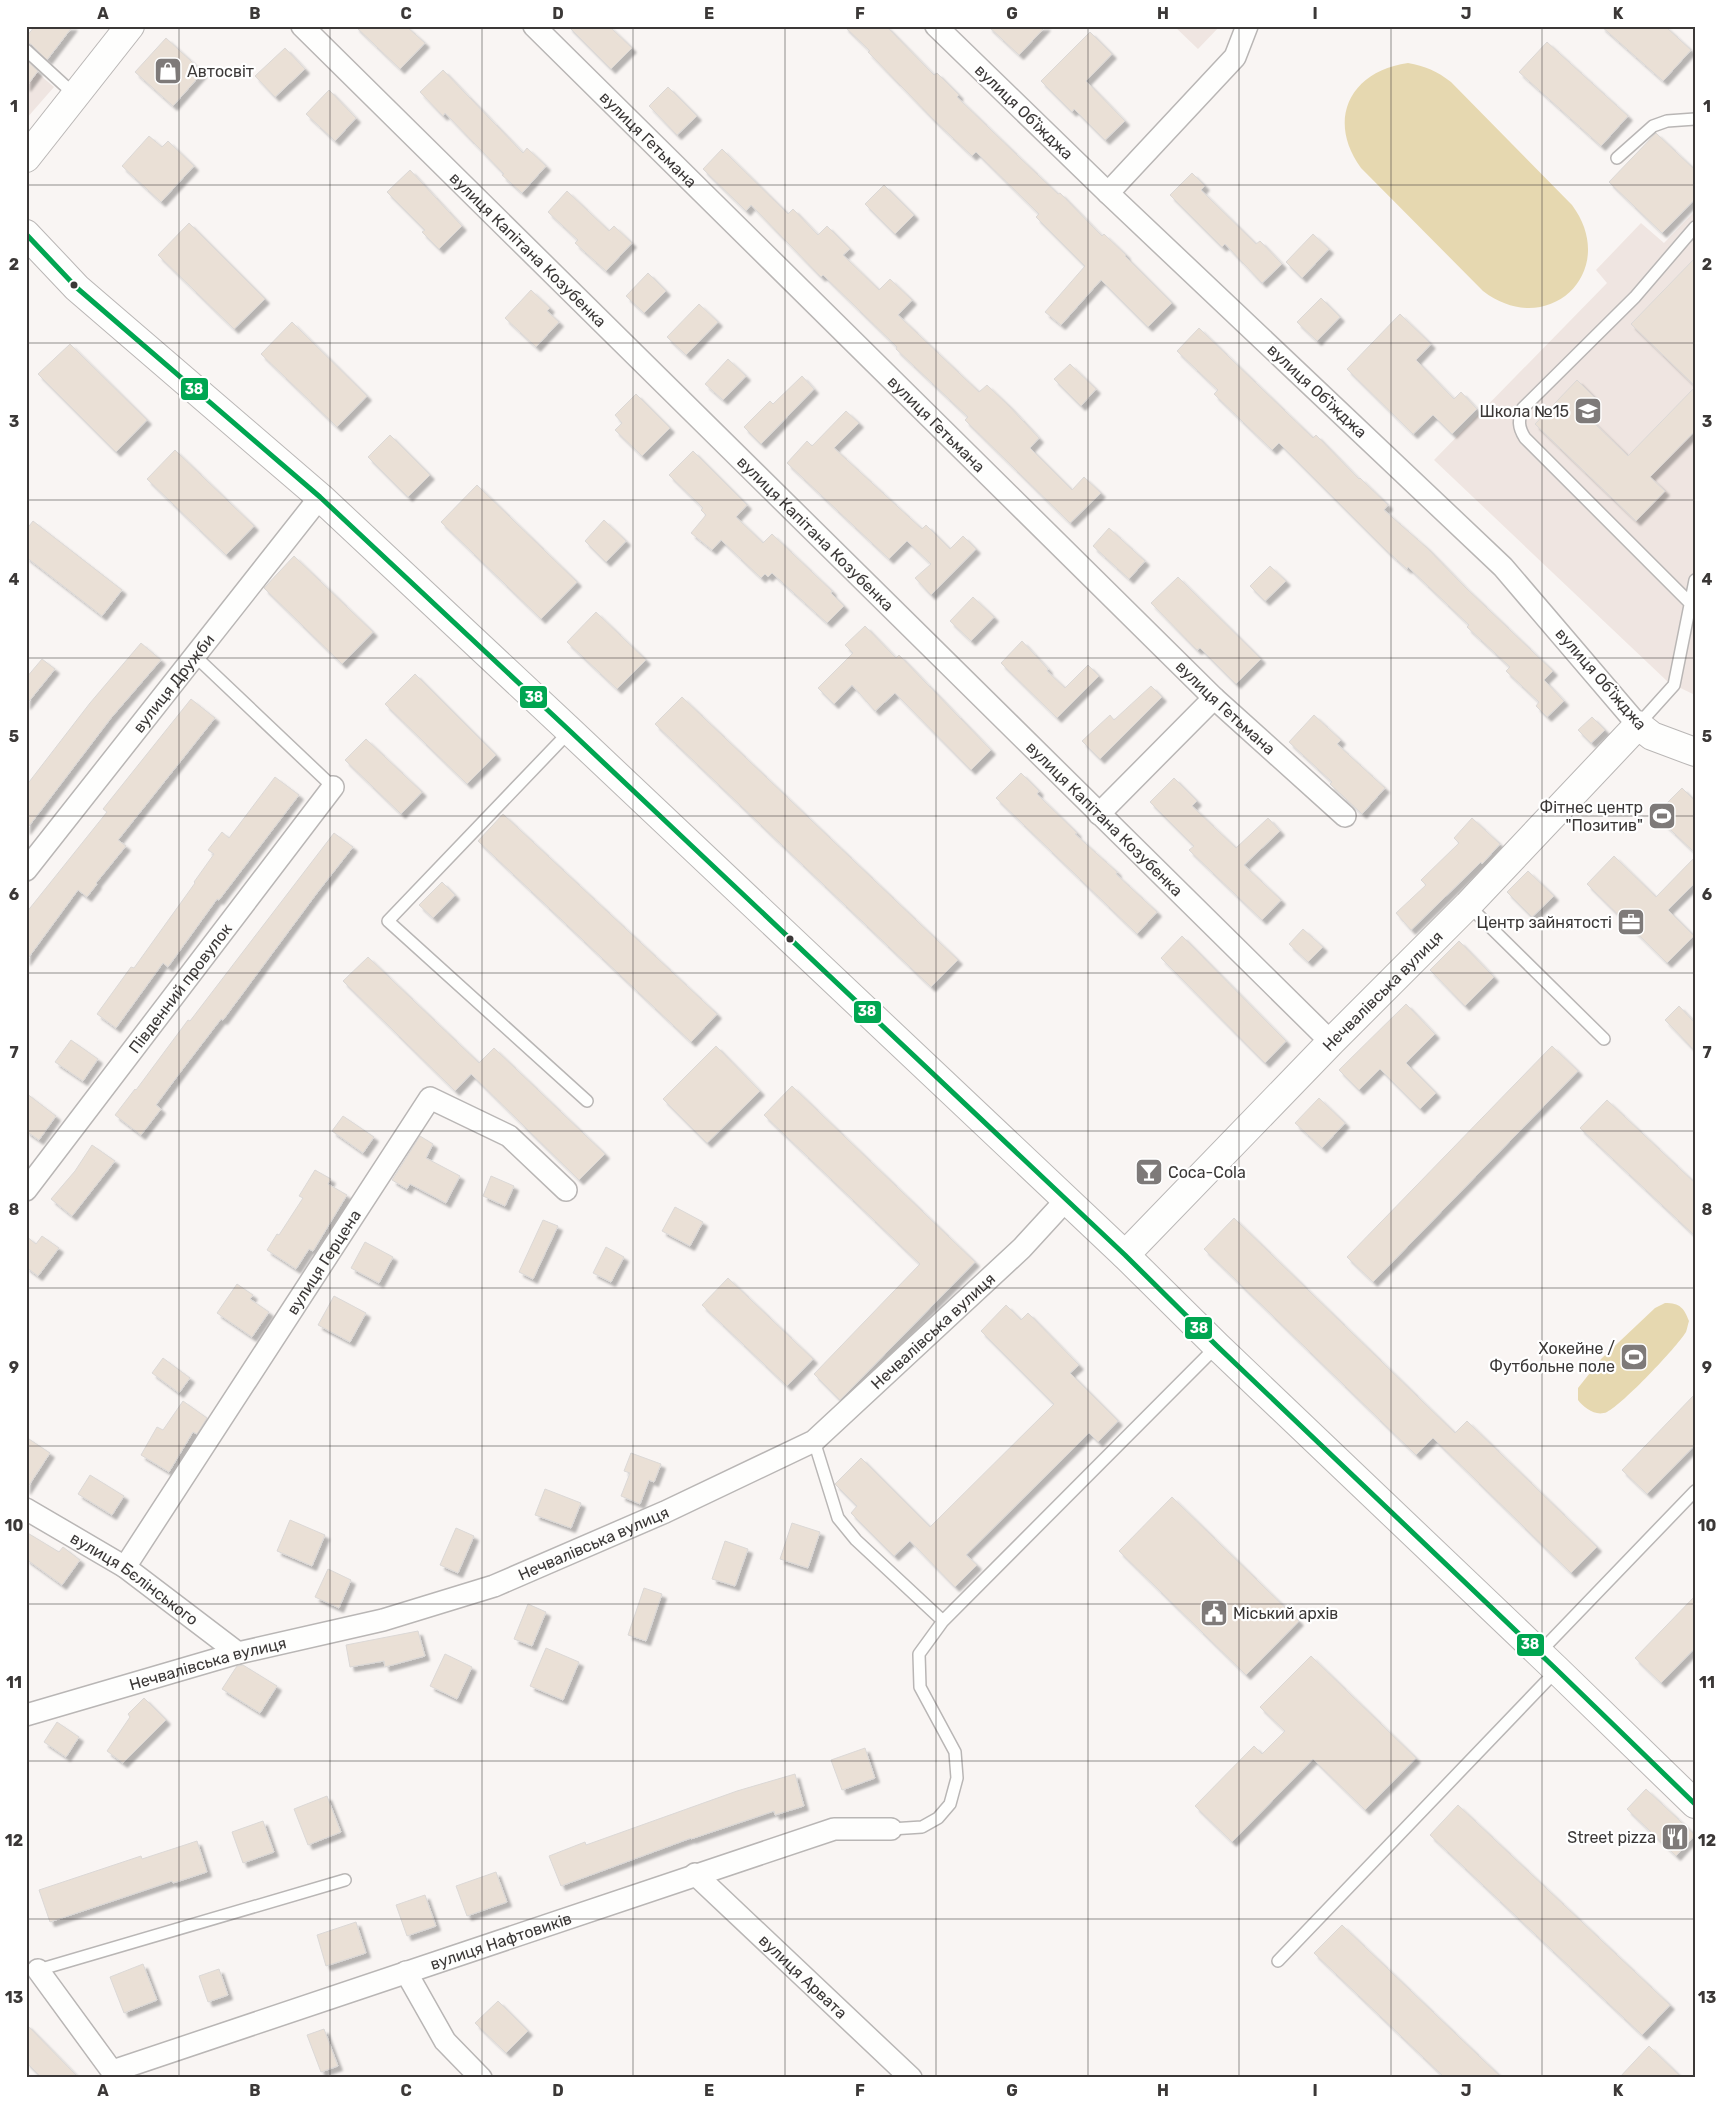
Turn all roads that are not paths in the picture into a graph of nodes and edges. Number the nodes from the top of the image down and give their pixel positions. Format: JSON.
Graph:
{"nodes":[{"id":1,"x":130,"y":26,"type":"edge"},
{"id":2,"x":302,"y":26,"type":"edge"},
{"id":3,"x":534,"y":26,"type":"edge"},
{"id":4,"x":936,"y":26,"type":"edge"},
{"id":5,"x":1246,"y":26,"type":"edge"},
{"id":6,"x":26,"y":50,"type":"edge"},
{"id":7,"x":75,"y":95,"type":"junction"},
{"id":8,"x":1695,"y":119,"type":"edge"},
{"id":9,"x":26,"y":158,"type":"edge"},
{"id":10,"x":1617,"y":158,"type":"dead end"},
{"id":11,"x":1108,"y":193,"type":"junction"},
{"id":12,"x":1695,"y":227,"type":"edge"},
{"id":13,"x":26,"y":234,"type":"edge"},
{"id":14,"x":320,"y":497,"type":"junction"},
{"id":15,"x":1695,"y":580,"type":"edge"},
{"id":16,"x":1690,"y":603,"type":"junction"},
{"id":17,"x":196,"y":657,"type":"junction"},
{"id":18,"x":1214,"y":698,"type":"junction"},
{"id":19,"x":1638,"y":725,"type":"junction"},
{"id":20,"x":570,"y":731,"type":"junction"},
{"id":21,"x":1695,"y":752,"type":"edge"},
{"id":22,"x":333,"y":787,"type":"joint"},
{"id":23,"x":1099,"y":814,"type":"junction"},
{"id":24,"x":1345,"y":816,"type":"dead end"},
{"id":25,"x":26,"y":870,"type":"edge"},
{"id":26,"x":1468,"y":905,"type":"junction"},
{"id":27,"x":1604,"y":1039,"type":"dead end"},
{"id":28,"x":1330,"y":1042,"type":"junction"},
{"id":29,"x":587,"y":1100,"type":"dead end"},
{"id":30,"x":26,"y":1190,"type":"edge"},
{"id":31,"x":566,"y":1190,"type":"dead end"},
{"id":32,"x":1066,"y":1200,"type":"junction"},
{"id":33,"x":1125,"y":1255,"type":"junction"},
{"id":34,"x":1217,"y":1346,"type":"junction"},
{"id":35,"x":814,"y":1442,"type":"junction"},
{"id":36,"x":1695,"y":1491,"type":"edge"},
{"id":37,"x":26,"y":1509,"type":"edge"},
{"id":38,"x":126,"y":1567,"type":"junction"},
{"id":39,"x":943,"y":1621,"type":"junction"},
{"id":40,"x":238,"y":1653,"type":"junction"},
{"id":41,"x":1548,"y":1661,"type":"junction"},
{"id":42,"x":26,"y":1715,"type":"edge"},
{"id":43,"x":1695,"y":1804,"type":"edge"},
{"id":44,"x":891,"y":1829,"type":"joint"},
{"id":45,"x":695,"y":1874,"type":"junction"},
{"id":46,"x":345,"y":1880,"type":"dead end"},
{"id":47,"x":1278,"y":1961,"type":"dead end"},
{"id":48,"x":38,"y":1970,"type":"joint"},
{"id":49,"x":406,"y":1972,"type":"junction"},
{"id":50,"x":115,"y":2074,"type":"edge"},
{"id":51,"x":481,"y":2078,"type":"edge"},
{"id":52,"x":911,"y":2078,"type":"edge"}],
"edges":[{"from":1,"to":7,"type":"street"},
{"from":2,"to":23,"type":"street","name":"вулиця Капітана Козубенка"},
{"from":3,"to":18,"type":"street","name":"вулиця Гетьмана"},
{"from":4,"to":11,"type":"street","name":"вулиця Обʼїжджа"},
{"from":5,"to":11,"type":"street"},
{"from":6,"to":7,"type":"lane"},
{"from":7,"to":9,"type":"street"},
{"from":8,"to":10,"type":"lane"},
{"from":11,"to":19,"type":"street","name":"вулиця Обʼїжджа"},
{"from":12,"to":16,"type":"lane"},
{"from":13,"to":14,"type":"street"},
{"from":14,"to":17,"type":"street","name":"вулиця Дружби"},
{"from":14,"to":20,"type":"street"},
{"from":15,"to":16,"type":"lane"},
{"from":16,"to":19,"type":"lane"},
{"from":17,"to":22,"type":"lane"},
{"from":17,"to":25,"type":"street","name":"вулиця Дружби"},
{"from":18,"to":23,"type":"street"},
{"from":18,"to":24,"type":"street","name":"вулиця Гетьмана"},
{"from":19,"to":21,"type":"street","name":"вулиця Обʼїжджа"},
{"from":19,"to":26,"type":"street","name":"Нечвалівська вулиця"},
{"from":20,"to":29,"type":"lane"},
{"from":20,"to":32,"type":"street"},
{"from":22,"to":30,"type":"street","name":"Південний провулок"},
{"from":23,"to":28,"type":"street","name":"вулиця Капітана Козубенка"},
{"from":26,"to":27,"type":"lane"},
{"from":26,"to":28,"type":"street","name":"Нечвалівська вулиця"},
{"from":28,"to":33,"type":"street","name":"Нечвалівська вулиця"},
{"from":31,"to":38,"type":"street","name":"вулиця Герцена"},
{"from":32,"to":33,"type":"street"},
{"from":32,"to":35,"type":"street","name":"Нечвалівська вулиця"},
{"from":33,"to":34,"type":"street"},
{"from":34,"to":39,"type":"lane"},
{"from":34,"to":41,"type":"street"},
{"from":35,"to":39,"type":"lane"},
{"from":35,"to":40,"type":"street","name":"Нечвалівська вулиця"},
{"from":36,"to":41,"type":"lane"},
{"from":37,"to":38,"type":"street","name":"вулиця Бєлінського"},
{"from":38,"to":40,"type":"street","name":"вулиця Бєлінського"},
{"from":39,"to":44,"type":"lane"},
{"from":40,"to":42,"type":"street","name":"Нечвалівська вулиця"},
{"from":41,"to":43,"type":"street"},
{"from":41,"to":47,"type":"lane"},
{"from":44,"to":45,"type":"street","name":"вулиця Нафтовиків"},
{"from":45,"to":49,"type":"street","name":"вулиця Нафтовиків"},
{"from":45,"to":52,"type":"street","name":"вулиця Арвата"},
{"from":46,"to":48,"type":"lane"},
{"from":48,"to":50,"type":"street"},
{"from":49,"to":50,"type":"street","name":"вулиця Нафтовиків"},
{"from":49,"to":51,"type":"street"}]}
